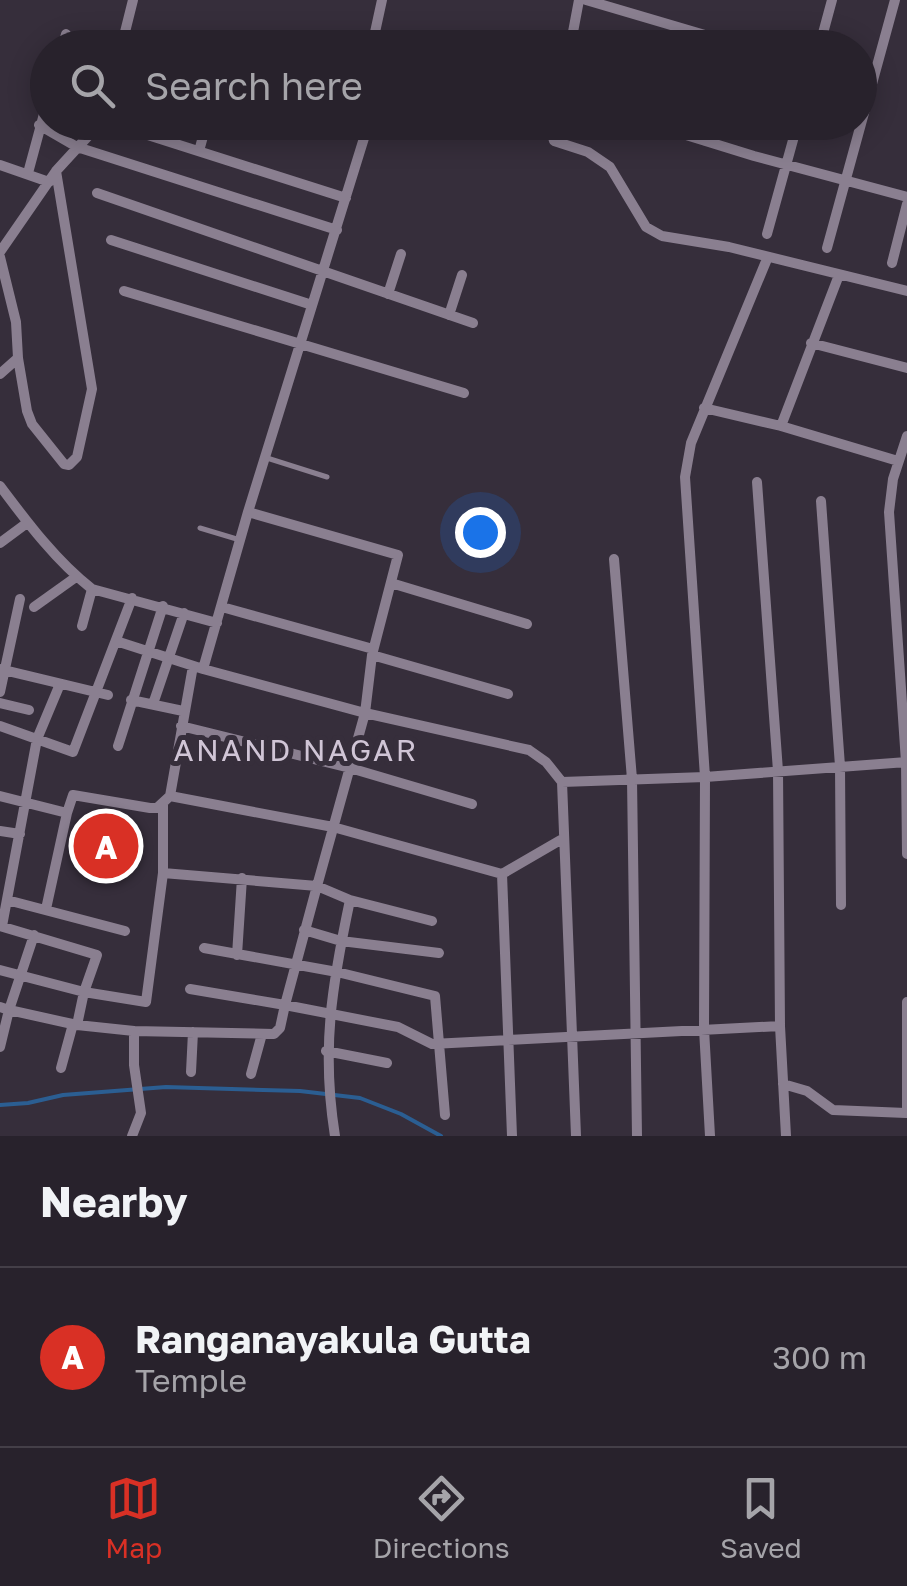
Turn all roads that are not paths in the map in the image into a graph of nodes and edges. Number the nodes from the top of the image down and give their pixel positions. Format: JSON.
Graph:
{"nodes":[{"id":1,"x":134,"y":0,"type":"edge"},
{"id":2,"x":382,"y":0,"type":"edge"},
{"id":3,"x":583,"y":0,"type":"edge"},
{"id":4,"x":832,"y":0,"type":"edge"},
{"id":5,"x":895,"y":0,"type":"edge"},
{"id":6,"x":126,"y":30,"type":"edge"},
{"id":7,"x":375,"y":30,"type":"edge"},
{"id":8,"x":575,"y":30,"type":"edge"},
{"id":9,"x":687,"y":30,"type":"edge"},
{"id":10,"x":824,"y":30,"type":"edge"},
{"id":11,"x":877,"y":66,"type":"edge"},
{"id":12,"x":36,"y":140,"type":"edge"},
{"id":13,"x":64,"y":140,"type":"edge"},
{"id":14,"x":84,"y":140,"type":"edge"},
{"id":15,"x":171,"y":140,"type":"edge"},
{"id":16,"x":202,"y":140,"type":"edge"},
{"id":17,"x":362,"y":140,"type":"edge"},
{"id":18,"x":554,"y":140,"type":"edge"},
{"id":19,"x":703,"y":140,"type":"edge"},
{"id":20,"x":793,"y":140,"type":"edge"},
{"id":21,"x":857,"y":140,"type":"edge"},
{"id":22,"x":76,"y":147,"type":"junction"},
{"id":23,"x":199,"y":151,"type":"junction"},
{"id":24,"x":0,"y":165,"type":"edge"},
{"id":25,"x":786,"y":165,"type":"junction"},
{"id":26,"x":56,"y":171,"type":"junction"},
{"id":27,"x":28,"y":174,"type":"junction"},
{"id":28,"x":846,"y":180,"type":"junction"},
{"id":29,"x":49,"y":182,"type":"junction"},
{"id":30,"x":97,"y":193,"type":"dead end"},
{"id":31,"x":346,"y":198,"type":"junction"},
{"id":32,"x":907,"y":200,"type":"edge"},
{"id":33,"x":337,"y":230,"type":"junction"},
{"id":34,"x":767,"y":234,"type":"dead end"},
{"id":35,"x":111,"y":240,"type":"dead end"},
{"id":36,"x":827,"y":248,"type":"dead end"},
{"id":37,"x":0,"y":254,"type":"edge"},
{"id":38,"x":401,"y":254,"type":"dead end"},
{"id":39,"x":767,"y":258,"type":"junction"},
{"id":40,"x":892,"y":262,"type":"dead end"},
{"id":41,"x":322,"y":270,"type":"junction"},
{"id":42,"x":462,"y":275,"type":"dead end"},
{"id":43,"x":839,"y":275,"type":"junction"},
{"id":44,"x":124,"y":290,"type":"dead end"},
{"id":45,"x":907,"y":291,"type":"edge"},
{"id":46,"x":388,"y":294,"type":"junction"},
{"id":47,"x":312,"y":305,"type":"junction"},
{"id":48,"x":448,"y":314,"type":"junction"},
{"id":49,"x":473,"y":323,"type":"dead end"},
{"id":50,"x":301,"y":342,"type":"junction"},
{"id":51,"x":811,"y":343,"type":"junction"},
{"id":52,"x":18,"y":358,"type":"junction"},
{"id":53,"x":907,"y":368,"type":"edge"},
{"id":54,"x":0,"y":374,"type":"edge"},
{"id":55,"x":464,"y":393,"type":"dead end"},
{"id":56,"x":704,"y":408,"type":"junction"},
{"id":57,"x":781,"y":426,"type":"junction"},
{"id":58,"x":907,"y":436,"type":"edge"},
{"id":59,"x":265,"y":457,"type":"junction"},
{"id":60,"x":898,"y":461,"type":"junction"},
{"id":61,"x":326,"y":477,"type":"dead end"},
{"id":62,"x":757,"y":482,"type":"dead end"},
{"id":63,"x":0,"y":486,"type":"edge"},
{"id":64,"x":821,"y":501,"type":"dead end"},
{"id":65,"x":248,"y":512,"type":"junction"},
{"id":66,"x":28,"y":522,"type":"junction"},
{"id":67,"x":200,"y":528,"type":"dead end"},
{"id":68,"x":240,"y":540,"type":"junction"},
{"id":69,"x":0,"y":543,"type":"edge"},
{"id":70,"x":614,"y":560,"type":"dead end"},
{"id":71,"x":76,"y":577,"type":"junction"},
{"id":72,"x":391,"y":584,"type":"junction"},
{"id":73,"x":92,"y":589,"type":"junction"},
{"id":74,"x":20,"y":598,"type":"dead end"},
{"id":75,"x":132,"y":598,"type":"junction"},
{"id":76,"x":163,"y":606,"type":"junction"},
{"id":77,"x":34,"y":607,"type":"dead end"},
{"id":78,"x":222,"y":607,"type":"junction"},
{"id":79,"x":184,"y":613,"type":"junction"},
{"id":80,"x":217,"y":623,"type":"junction"},
{"id":81,"x":527,"y":624,"type":"dead end"},
{"id":82,"x":0,"y":626,"type":"edge"},
{"id":83,"x":82,"y":626,"type":"dead end"},
{"id":84,"x":14,"y":629,"type":"junction"},
{"id":85,"x":116,"y":640,"type":"junction"},
{"id":86,"x":146,"y":651,"type":"junction"},
{"id":87,"x":372,"y":652,"type":"junction"},
{"id":88,"x":168,"y":658,"type":"junction"},
{"id":89,"x":198,"y":668,"type":"junction"},
{"id":90,"x":2,"y":670,"type":"edge"},
{"id":91,"x":60,"y":684,"type":"junction"},
{"id":92,"x":94,"y":690,"type":"junction"},
{"id":93,"x":0,"y":692,"type":"edge"},
{"id":94,"x":508,"y":694,"type":"dead end"},
{"id":95,"x":108,"y":695,"type":"dead end"},
{"id":96,"x":131,"y":700,"type":"junction"},
{"id":97,"x":0,"y":703,"type":"edge"},
{"id":98,"x":154,"y":704,"type":"junction"},
{"id":99,"x":29,"y":710,"type":"dead end"},
{"id":100,"x":183,"y":712,"type":"junction"},
{"id":101,"x":365,"y":713,"type":"junction"},
{"id":102,"x":0,"y":726,"type":"edge"},
{"id":103,"x":181,"y":726,"type":"junction"},
{"id":104,"x":37,"y":739,"type":"junction"},
{"id":105,"x":118,"y":746,"type":"dead end"},
{"id":106,"x":906,"y":762,"type":"edge"},
{"id":107,"x":840,"y":766,"type":"junction"},
{"id":108,"x":350,"y":768,"type":"junction"},
{"id":109,"x":778,"y":771,"type":"junction"},
{"id":110,"x":705,"y":776,"type":"junction"},
{"id":111,"x":632,"y":779,"type":"junction"},
{"id":112,"x":562,"y":782,"type":"junction"},
{"id":113,"x":0,"y":796,"type":"edge"},
{"id":114,"x":166,"y":800,"type":"junction"},
{"id":115,"x":27,"y":803,"type":"junction"},
{"id":116,"x":472,"y":804,"type":"dead end"},
{"id":117,"x":67,"y":813,"type":"junction"},
{"id":118,"x":333,"y":828,"type":"junction"},
{"id":119,"x":0,"y":831,"type":"edge"},
{"id":120,"x":20,"y":834,"type":"junction"},
{"id":121,"x":564,"y":838,"type":"junction"},
{"id":122,"x":907,"y":854,"type":"edge"},
{"id":123,"x":163,"y":872,"type":"junction"},
{"id":124,"x":502,"y":874,"type":"junction"},
{"id":125,"x":242,"y":878,"type":"junction"},
{"id":126,"x":317,"y":886,"type":"junction"},
{"id":127,"x":6,"y":900,"type":"junction"},
{"id":128,"x":350,"y":900,"type":"junction"},
{"id":129,"x":842,"y":904,"type":"dead end"},
{"id":130,"x":46,"y":910,"type":"junction"},
{"id":131,"x":432,"y":921,"type":"dead end"},
{"id":132,"x":1,"y":926,"type":"edge"},
{"id":133,"x":304,"y":930,"type":"junction"},
{"id":134,"x":125,"y":931,"type":"dead end"},
{"id":135,"x":34,"y":935,"type":"junction"},
{"id":136,"x":342,"y":941,"type":"junction"},
{"id":137,"x":204,"y":948,"type":"dead end"},
{"id":138,"x":439,"y":953,"type":"dead end"},
{"id":139,"x":236,"y":955,"type":"junction"},
{"id":140,"x":294,"y":966,"type":"junction"},
{"id":141,"x":0,"y":970,"type":"edge"},
{"id":142,"x":338,"y":972,"type":"junction"},
{"id":143,"x":20,"y":975,"type":"junction"},
{"id":144,"x":190,"y":990,"type":"dead end"},
{"id":145,"x":84,"y":992,"type":"junction"},
{"id":146,"x":907,"y":1002,"type":"edge"},
{"id":147,"x":285,"y":1005,"type":"junction"},
{"id":148,"x":4,"y":1008,"type":"edge"},
{"id":149,"x":328,"y":1014,"type":"junction"},
{"id":150,"x":75,"y":1025,"type":"junction"},
{"id":151,"x":780,"y":1026,"type":"junction"},
{"id":152,"x":704,"y":1029,"type":"junction"},
{"id":153,"x":134,"y":1031,"type":"junction"},
{"id":154,"x":192,"y":1032,"type":"junction"},
{"id":155,"x":634,"y":1033,"type":"junction"},
{"id":156,"x":262,"y":1034,"type":"junction"},
{"id":157,"x":570,"y":1036,"type":"junction"},
{"id":158,"x":906,"y":1038,"type":"edge"},
{"id":159,"x":507,"y":1040,"type":"junction"},
{"id":160,"x":439,"y":1044,"type":"junction"},
{"id":161,"x":0,"y":1047,"type":"edge"},
{"id":162,"x":326,"y":1051,"type":"junction"},
{"id":163,"x":387,"y":1062,"type":"dead end"},
{"id":164,"x":61,"y":1068,"type":"dead end"},
{"id":165,"x":191,"y":1072,"type":"dead end"},
{"id":166,"x":251,"y":1074,"type":"dead end"},
{"id":167,"x":783,"y":1084,"type":"junction"},
{"id":168,"x":906,"y":1112,"type":"edge"},
{"id":169,"x":445,"y":1115,"type":"dead end"},
{"id":170,"x":132,"y":1136,"type":"edge"},
{"id":171,"x":335,"y":1136,"type":"edge"},
{"id":172,"x":512,"y":1136,"type":"edge"},
{"id":173,"x":576,"y":1136,"type":"edge"},
{"id":174,"x":637,"y":1136,"type":"edge"},
{"id":175,"x":710,"y":1136,"type":"edge"},
{"id":176,"x":786,"y":1136,"type":"edge"}],
"edges":[{"from":1,"to":6,"type":"street"},
{"from":2,"to":7,"type":"street"},
{"from":3,"to":8,"type":"street"},
{"from":3,"to":9,"type":"street"},
{"from":4,"to":10,"type":"street"},
{"from":5,"to":11,"type":"street"},
{"from":12,"to":27,"type":"street"},
{"from":13,"to":22,"type":"street"},
{"from":14,"to":22,"type":"street"},
{"from":15,"to":23,"type":"street"},
{"from":16,"to":23,"type":"street"},
{"from":17,"to":31,"type":"street"},
{"from":18,"to":39,"type":"street"},
{"from":19,"to":25,"type":"street"},
{"from":20,"to":25,"type":"street"},
{"from":21,"to":28,"type":"street"},
{"from":22,"to":26,"type":"street"},
{"from":22,"to":33,"type":"street"},
{"from":23,"to":31,"type":"street"},
{"from":24,"to":27,"type":"street"},
{"from":25,"to":28,"type":"street"},
{"from":25,"to":34,"type":"street"},
{"from":26,"to":29,"type":"street"},
{"from":26,"to":52,"type":"street"},
{"from":27,"to":29,"type":"street"},
{"from":28,"to":32,"type":"street"},
{"from":28,"to":36,"type":"street"},
{"from":29,"to":37,"type":"street"},
{"from":30,"to":41,"type":"street"},
{"from":31,"to":33,"type":"street"},
{"from":32,"to":40,"type":"street"},
{"from":33,"to":41,"type":"street"},
{"from":35,"to":47,"type":"street"},
{"from":37,"to":52,"type":"street"},
{"from":38,"to":46,"type":"street"},
{"from":39,"to":43,"type":"street"},
{"from":39,"to":56,"type":"street"},
{"from":41,"to":46,"type":"street"},
{"from":41,"to":47,"type":"street"},
{"from":42,"to":48,"type":"street"},
{"from":43,"to":45,"type":"street"},
{"from":43,"to":51,"type":"street"},
{"from":44,"to":50,"type":"street"},
{"from":46,"to":48,"type":"street"},
{"from":47,"to":50,"type":"street"},
{"from":48,"to":49,"type":"street"},
{"from":50,"to":55,"type":"street"},
{"from":50,"to":59,"type":"street"},
{"from":51,"to":53,"type":"street"},
{"from":51,"to":57,"type":"street"},
{"from":52,"to":54,"type":"street"},
{"from":56,"to":57,"type":"street"},
{"from":56,"to":110,"type":"street"},
{"from":57,"to":60,"type":"street"},
{"from":58,"to":60,"type":"street"},
{"from":59,"to":61,"type":"lane"},
{"from":59,"to":65,"type":"street"},
{"from":60,"to":106,"type":"street"},
{"from":62,"to":109,"type":"street"},
{"from":63,"to":66,"type":"street"},
{"from":64,"to":107,"type":"street"},
{"from":65,"to":68,"type":"street"},
{"from":65,"to":72,"type":"street"},
{"from":66,"to":69,"type":"street"},
{"from":66,"to":71,"type":"street"},
{"from":67,"to":68,"type":"lane"},
{"from":68,"to":78,"type":"street"},
{"from":70,"to":111,"type":"street"},
{"from":71,"to":73,"type":"street"},
{"from":71,"to":77,"type":"street"},
{"from":72,"to":81,"type":"street"},
{"from":72,"to":87,"type":"street"},
{"from":73,"to":75,"type":"street"},
{"from":73,"to":83,"type":"street"},
{"from":74,"to":84,"type":"street"},
{"from":75,"to":76,"type":"street"},
{"from":75,"to":85,"type":"street"},
{"from":76,"to":79,"type":"street"},
{"from":76,"to":86,"type":"street"},
{"from":78,"to":80,"type":"street"},
{"from":78,"to":87,"type":"street"},
{"from":79,"to":80,"type":"street"},
{"from":79,"to":88,"type":"street"},
{"from":80,"to":89,"type":"street"},
{"from":82,"to":84,"type":"street"},
{"from":84,"to":90,"type":"street"},
{"from":85,"to":86,"type":"street"},
{"from":85,"to":92,"type":"street"},
{"from":86,"to":88,"type":"street"},
{"from":86,"to":96,"type":"street"},
{"from":87,"to":94,"type":"street"},
{"from":87,"to":101,"type":"street"},
{"from":88,"to":89,"type":"street"},
{"from":88,"to":98,"type":"street"},
{"from":89,"to":100,"type":"street"},
{"from":89,"to":101,"type":"street"},
{"from":90,"to":91,"type":"street"},
{"from":90,"to":93,"type":"street"},
{"from":91,"to":92,"type":"street"},
{"from":91,"to":104,"type":"street"},
{"from":92,"to":95,"type":"street"},
{"from":92,"to":104,"type":"street"},
{"from":96,"to":98,"type":"street"},
{"from":96,"to":105,"type":"street"},
{"from":97,"to":99,"type":"street"},
{"from":98,"to":100,"type":"street"},
{"from":100,"to":103,"type":"street"},
{"from":101,"to":108,"type":"street"},
{"from":101,"to":112,"type":"street"},
{"from":102,"to":104,"type":"street"},
{"from":103,"to":108,"type":"street"},
{"from":103,"to":114,"type":"street"},
{"from":104,"to":115,"type":"street"},
{"from":106,"to":107,"type":"street"},
{"from":106,"to":122,"type":"street"},
{"from":107,"to":109,"type":"street"},
{"from":107,"to":129,"type":"street"},
{"from":108,"to":116,"type":"street"},
{"from":108,"to":118,"type":"street"},
{"from":109,"to":110,"type":"street"},
{"from":109,"to":151,"type":"street"},
{"from":110,"to":111,"type":"street"},
{"from":110,"to":152,"type":"street"},
{"from":111,"to":112,"type":"street"},
{"from":111,"to":155,"type":"street"},
{"from":112,"to":121,"type":"street"},
{"from":113,"to":115,"type":"street"},
{"from":114,"to":117,"type":"street"},
{"from":114,"to":118,"type":"street"},
{"from":114,"to":123,"type":"street"},
{"from":115,"to":117,"type":"street"},
{"from":115,"to":120,"type":"street"},
{"from":117,"to":130,"type":"street"},
{"from":118,"to":124,"type":"street"},
{"from":118,"to":126,"type":"street"},
{"from":119,"to":120,"type":"street"},
{"from":120,"to":127,"type":"street"},
{"from":121,"to":124,"type":"street"},
{"from":121,"to":157,"type":"street"},
{"from":123,"to":125,"type":"street"},
{"from":123,"to":145,"type":"street"},
{"from":124,"to":159,"type":"street"},
{"from":125,"to":126,"type":"street"},
{"from":125,"to":139,"type":"street"},
{"from":126,"to":128,"type":"street"},
{"from":126,"to":133,"type":"street"},
{"from":127,"to":130,"type":"street"},
{"from":127,"to":132,"type":"street"},
{"from":128,"to":131,"type":"street"},
{"from":128,"to":136,"type":"street"},
{"from":130,"to":134,"type":"street"},
{"from":132,"to":135,"type":"street"},
{"from":133,"to":136,"type":"street"},
{"from":133,"to":140,"type":"street"},
{"from":135,"to":143,"type":"street"},
{"from":135,"to":145,"type":"street"},
{"from":136,"to":138,"type":"street"},
{"from":136,"to":142,"type":"street"},
{"from":137,"to":139,"type":"street"},
{"from":139,"to":140,"type":"street"},
{"from":140,"to":142,"type":"street"},
{"from":140,"to":147,"type":"street"},
{"from":141,"to":143,"type":"street"},
{"from":142,"to":149,"type":"street"},
{"from":142,"to":160,"type":"street"},
{"from":143,"to":145,"type":"street"},
{"from":143,"to":148,"type":"street"},
{"from":144,"to":147,"type":"street"},
{"from":145,"to":150,"type":"street"},
{"from":146,"to":158,"type":"street"},
{"from":147,"to":149,"type":"street"},
{"from":147,"to":156,"type":"street"},
{"from":148,"to":150,"type":"street"},
{"from":148,"to":161,"type":"street"},
{"from":149,"to":160,"type":"street"},
{"from":149,"to":162,"type":"street"},
{"from":150,"to":153,"type":"street"},
{"from":150,"to":164,"type":"street"},
{"from":151,"to":152,"type":"street"},
{"from":151,"to":167,"type":"street"},
{"from":152,"to":155,"type":"street"},
{"from":152,"to":175,"type":"street"},
{"from":153,"to":154,"type":"street"},
{"from":153,"to":170,"type":"street"},
{"from":154,"to":156,"type":"street"},
{"from":154,"to":165,"type":"street"},
{"from":155,"to":157,"type":"street"},
{"from":155,"to":174,"type":"street"},
{"from":156,"to":166,"type":"street"},
{"from":157,"to":159,"type":"street"},
{"from":157,"to":173,"type":"street"},
{"from":158,"to":168,"type":"street"},
{"from":159,"to":160,"type":"street"},
{"from":159,"to":172,"type":"street"},
{"from":160,"to":169,"type":"street"},
{"from":162,"to":163,"type":"street"},
{"from":162,"to":171,"type":"street"},
{"from":167,"to":168,"type":"street"},
{"from":167,"to":176,"type":"street"}]}
